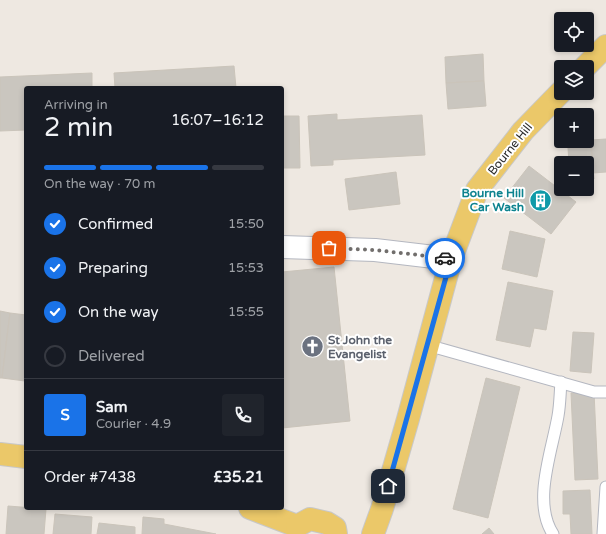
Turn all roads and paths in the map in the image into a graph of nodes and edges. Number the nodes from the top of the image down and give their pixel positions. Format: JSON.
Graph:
{"nodes":[{"id":1,"x":606,"y":46,"type":"edge"},
{"id":2,"x":592,"y":60,"type":"edge"},
{"id":3,"x":554,"y":99,"type":"edge"},
{"id":4,"x":284,"y":247,"type":"edge"},
{"id":5,"x":451,"y":259,"type":"junction"},
{"id":6,"x":427,"y":345,"type":"junction"},
{"id":7,"x":561,"y":382,"type":"junction"},
{"id":8,"x":606,"y":392,"type":"edge"},
{"id":9,"x":0,"y":454,"type":"edge"},
{"id":10,"x":24,"y":457,"type":"edge"},
{"id":11,"x":606,"y":487,"type":"edge"},
{"id":12,"x":254,"y":510,"type":"edge"},
{"id":13,"x":298,"y":530,"type":"edge"},
{"id":14,"x":336,"y":534,"type":"edge"},
{"id":15,"x":373,"y":534,"type":"edge"},
{"id":16,"x":553,"y":534,"type":"edge"},
{"id":17,"x":603,"y":534,"type":"edge"}],
"edges":[{"from":1,"to":2,"type":"main road"},
{"from":3,"to":5,"type":"main road","name":"Bourne Hill"},
{"from":4,"to":5,"type":"street"},
{"from":5,"to":6,"type":"main road","name":"Bourne Hill"},
{"from":6,"to":7,"type":"lane"},
{"from":6,"to":15,"type":"main road","name":"Bourne Hill"},
{"from":7,"to":8,"type":"lane"},
{"from":7,"to":16,"type":"lane"},
{"from":9,"to":10,"type":"main road"},
{"from":11,"to":17,"type":"lane"},
{"from":12,"to":13,"type":"main road"},
{"from":13,"to":14,"type":"main road"}]}
